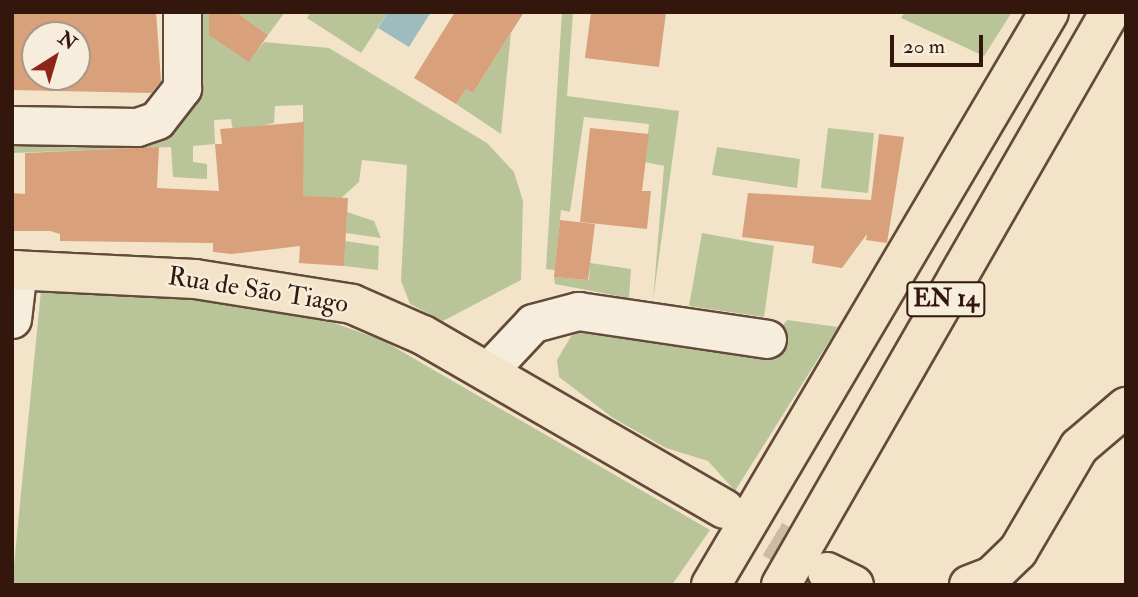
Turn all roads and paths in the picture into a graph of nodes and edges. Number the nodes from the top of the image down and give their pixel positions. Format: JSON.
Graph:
{"nodes":[{"id":1,"x":182,"y":12,"type":"edge"},
{"id":2,"x":1049,"y":12,"type":"edge"},
{"id":3,"x":1110,"y":12,"type":"edge"},
{"id":4,"x":12,"y":125,"type":"edge"},
{"id":5,"x":15,"y":269,"type":"edge"},
{"id":6,"x":12,"y":319,"type":"edge"},
{"id":7,"x":767,"y":339,"type":"dead end"},
{"id":8,"x":487,"y":372,"type":"junction"},
{"id":9,"x":1120,"y":409,"type":"edge"},
{"id":10,"x":724,"y":509,"type":"tunnel mouth"},
{"id":11,"x":711,"y":585,"type":"edge"},
{"id":12,"x":780,"y":585,"type":"edge"},
{"id":13,"x":970,"y":585,"type":"edge"}],
"edges":[{"from":1,"to":4,"type":"street"},
{"from":2,"to":11,"type":"main road","number":"EN 14"},
{"from":3,"to":12,"type":"main road","number":"EN 14"},
{"from":5,"to":6,"type":"street"},
{"from":5,"to":8,"type":"main road","name":"Rua de São Tiago"},
{"from":7,"to":8,"type":"street"},
{"from":8,"to":10,"type":"main road","name":"Rua de São Tiago"},
{"from":9,"to":13,"type":"main road"}]}
